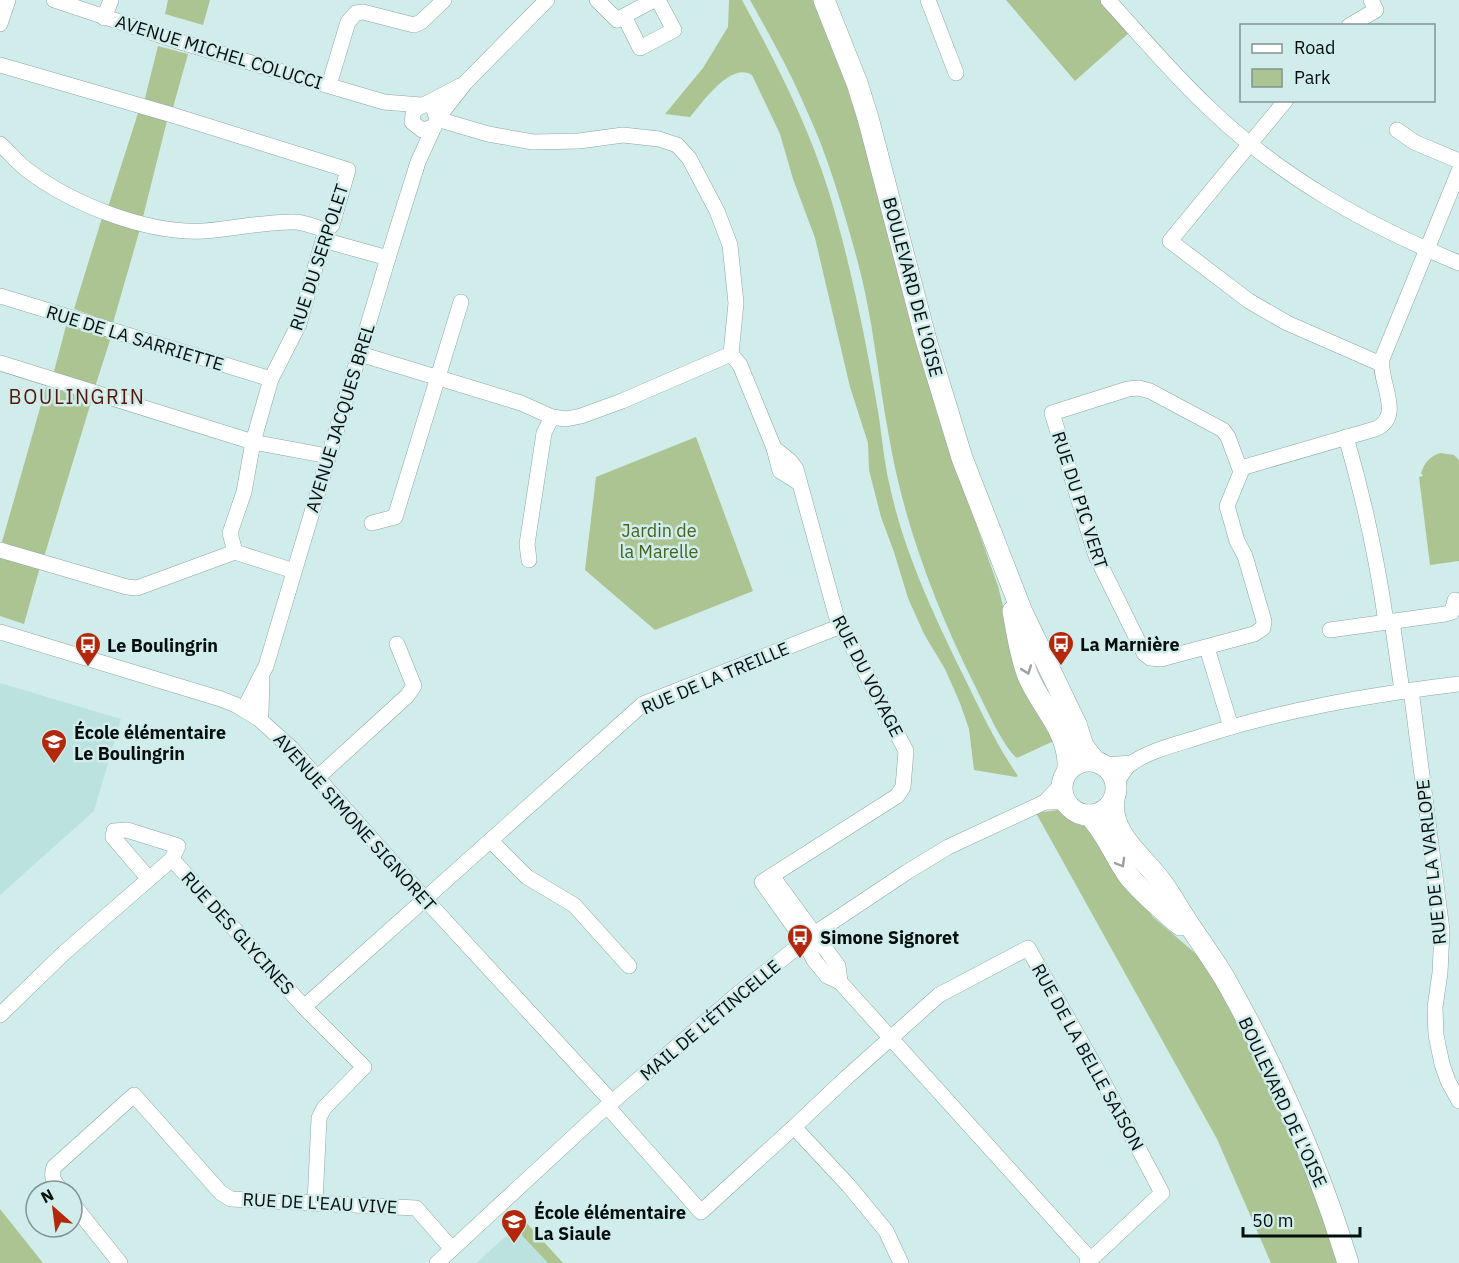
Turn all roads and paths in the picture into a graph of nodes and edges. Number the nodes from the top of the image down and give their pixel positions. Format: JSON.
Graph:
{"nodes":[{"id":1,"x":8,"y":0,"type":"edge"},
{"id":2,"x":54,"y":0,"type":"edge"},
{"id":3,"x":111,"y":0,"type":"edge"},
{"id":4,"x":444,"y":0,"type":"edge"},
{"id":5,"x":548,"y":0,"type":"edge"},
{"id":6,"x":597,"y":0,"type":"edge"},
{"id":7,"x":656,"y":0,"type":"edge"},
{"id":8,"x":824,"y":0,"type":"edge"},
{"id":9,"x":928,"y":0,"type":"edge"},
{"id":10,"x":1108,"y":0,"type":"edge"},
{"id":11,"x":1371,"y":0,"type":"edge"},
{"id":12,"x":624,"y":16,"type":"junction"},
{"id":13,"x":104,"y":18,"type":"junction"},
{"id":14,"x":0,"y":24,"type":"edge"},
{"id":15,"x":1352,"y":24,"type":"edge"},
{"id":16,"x":0,"y":65,"type":"edge"},
{"id":17,"x":956,"y":73,"type":"dead end"},
{"id":18,"x":465,"y":83,"type":"junction"},
{"id":19,"x":329,"y":85,"type":"junction"},
{"id":20,"x":384,"y":102,"type":"junction"},
{"id":21,"x":1284,"y":102,"type":"edge"},
{"id":22,"x":423,"y":105,"type":"junction"},
{"id":23,"x":436,"y":123,"type":"junction"},
{"id":24,"x":413,"y":124,"type":"junction"},
{"id":25,"x":1397,"y":130,"type":"dead end"},
{"id":26,"x":0,"y":144,"type":"edge"},
{"id":27,"x":1250,"y":145,"type":"junction"},
{"id":28,"x":1459,"y":161,"type":"edge"},
{"id":29,"x":418,"y":162,"type":"junction"},
{"id":30,"x":1459,"y":171,"type":"edge"},
{"id":31,"x":325,"y":235,"type":"junction"},
{"id":32,"x":1427,"y":250,"type":"junction"},
{"id":33,"x":388,"y":258,"type":"junction"},
{"id":34,"x":1459,"y":263,"type":"edge"},
{"id":35,"x":0,"y":296,"type":"edge"},
{"id":36,"x":461,"y":303,"type":"dead end"},
{"id":37,"x":360,"y":354,"type":"junction"},
{"id":38,"x":731,"y":354,"type":"junction"},
{"id":39,"x":0,"y":363,"type":"edge"},
{"id":40,"x":1381,"y":364,"type":"junction"},
{"id":41,"x":439,"y":377,"type":"junction"},
{"id":42,"x":271,"y":379,"type":"junction"},
{"id":43,"x":552,"y":417,"type":"junction"},
{"id":44,"x":1346,"y":437,"type":"junction"},
{"id":45,"x":253,"y":442,"type":"junction"},
{"id":46,"x":328,"y":456,"type":"junction"},
{"id":47,"x":1241,"y":468,"type":"junction"},
{"id":48,"x":372,"y":523,"type":"dead end"},
{"id":49,"x":0,"y":550,"type":"edge"},
{"id":50,"x":235,"y":552,"type":"junction"},
{"id":51,"x":529,"y":560,"type":"dead end"},
{"id":52,"x":294,"y":571,"type":"junction"},
{"id":53,"x":1005,"y":572,"type":"junction"},
{"id":54,"x":1455,"y":600,"type":"dead end"},
{"id":55,"x":1389,"y":622,"type":"junction"},
{"id":56,"x":841,"y":626,"type":"junction"},
{"id":57,"x":1330,"y":630,"type":"dead end"},
{"id":58,"x":0,"y":632,"type":"edge"},
{"id":59,"x":398,"y":644,"type":"dead end"},
{"id":60,"x":1207,"y":648,"type":"junction"},
{"id":61,"x":262,"y":675,"type":"junction"},
{"id":62,"x":1459,"y":684,"type":"edge"},
{"id":63,"x":1406,"y":690,"type":"junction"},
{"id":64,"x":221,"y":699,"type":"junction"},
{"id":65,"x":244,"y":709,"type":"junction"},
{"id":66,"x":259,"y":719,"type":"junction"},
{"id":67,"x":1231,"y":727,"type":"junction"},
{"id":68,"x":1099,"y":763,"type":"junction"},
{"id":69,"x":1132,"y":764,"type":"junction"},
{"id":70,"x":1065,"y":777,"type":"junction"},
{"id":71,"x":317,"y":778,"type":"junction"},
{"id":72,"x":1115,"y":792,"type":"junction"},
{"id":73,"x":1045,"y":802,"type":"junction"},
{"id":74,"x":1068,"y":805,"type":"junction"},
{"id":75,"x":1089,"y":815,"type":"junction"},
{"id":76,"x":491,"y":842,"type":"junction"},
{"id":77,"x":172,"y":859,"type":"junction"},
{"id":78,"x":148,"y":879,"type":"junction"},
{"id":79,"x":426,"y":900,"type":"junction"},
{"id":80,"x":809,"y":938,"type":"junction"},
{"id":81,"x":1204,"y":948,"type":"junction"},
{"id":82,"x":629,"y":966,"type":"dead end"},
{"id":83,"x":304,"y":1007,"type":"junction"},
{"id":84,"x":0,"y":1015,"type":"edge"},
{"id":85,"x":891,"y":1038,"type":"junction"},
{"id":86,"x":1459,"y":1101,"type":"edge"},
{"id":87,"x":609,"y":1104,"type":"junction"},
{"id":88,"x":794,"y":1127,"type":"junction"},
{"id":89,"x":53,"y":1179,"type":"edge"},
{"id":90,"x":315,"y":1204,"type":"junction"},
{"id":91,"x":84,"y":1218,"type":"edge"},
{"id":92,"x":452,"y":1250,"type":"junction"},
{"id":93,"x":1089,"y":1261,"type":"edge"},
{"id":94,"x":120,"y":1263,"type":"edge"},
{"id":95,"x":437,"y":1263,"type":"edge"},
{"id":96,"x":901,"y":1263,"type":"edge"},
{"id":97,"x":1348,"y":1263,"type":"edge"}],
"edges":[{"from":1,"to":14,"type":"street"},
{"from":2,"to":13,"type":"street","name":"AVENUE MICHEL COLUCCI"},
{"from":3,"to":13,"type":"street"},
{"from":4,"to":19,"type":"street"},
{"from":5,"to":18,"type":"street","name":"AVENUE JACQUES BREL"},
{"from":6,"to":12,"type":"street"},
{"from":7,"to":12,"type":"street"},
{"from":7,"to":12,"type":"street"},
{"from":8,"to":53,"type":"main road","name":"BOULEVARD DE L'OISE"},
{"from":9,"to":17,"type":"street"},
{"from":10,"to":27,"type":"street"},
{"from":11,"to":15,"type":"street"},
{"from":13,"to":19,"type":"street","name":"AVENUE MICHEL COLUCCI"},
{"from":16,"to":31,"type":"street","name":"RUE DU SERPOLET"},
{"from":18,"to":22,"type":"street","name":"AVENUE JACQUES BREL"},
{"from":18,"to":23,"type":"street","name":"AVENUE JACQUES BREL"},
{"from":19,"to":20,"type":"street","name":"AVENUE MICHEL COLUCCI"},
{"from":20,"to":22,"type":"street","name":"AVENUE MICHEL COLUCCI"},
{"from":20,"to":24,"type":"street","name":"AVENUE MICHEL COLUCCI"},
{"from":21,"to":27,"type":"street"},
{"from":22,"to":23,"type":"street"},
{"from":22,"to":24,"type":"street"},
{"from":23,"to":24,"type":"street"},
{"from":23,"to":29,"type":"street","name":"AVENUE JACQUES BREL"},
{"from":23,"to":38,"type":"street"},
{"from":24,"to":29,"type":"street","name":"AVENUE JACQUES BREL"},
{"from":25,"to":28,"type":"street"},
{"from":26,"to":31,"type":"street"},
{"from":27,"to":32,"type":"street"},
{"from":27,"to":40,"type":"street"},
{"from":29,"to":33,"type":"street","name":"AVENUE JACQUES BREL"},
{"from":30,"to":32,"type":"street"},
{"from":31,"to":33,"type":"street"},
{"from":31,"to":42,"type":"street","name":"RUE DU SERPOLET"},
{"from":32,"to":34,"type":"street"},
{"from":32,"to":40,"type":"street"},
{"from":33,"to":37,"type":"street","name":"AVENUE JACQUES BREL"},
{"from":35,"to":42,"type":"street","name":"RUE DE LA SARRIETTE"},
{"from":36,"to":41,"type":"street"},
{"from":37,"to":41,"type":"street"},
{"from":37,"to":46,"type":"street","name":"AVENUE JACQUES BREL"},
{"from":38,"to":43,"type":"street"},
{"from":38,"to":56,"type":"street","name":"RUE DU VOYAGE"},
{"from":39,"to":45,"type":"street"},
{"from":40,"to":44,"type":"street"},
{"from":41,"to":43,"type":"street"},
{"from":41,"to":48,"type":"street"},
{"from":42,"to":45,"type":"street","name":"RUE DU SERPOLET"},
{"from":43,"to":51,"type":"street"},
{"from":44,"to":47,"type":"street"},
{"from":44,"to":55,"type":"street","name":"RUE DE LA VARLOPE"},
{"from":45,"to":46,"type":"street"},
{"from":45,"to":50,"type":"street","name":"RUE DU SERPOLET"},
{"from":46,"to":52,"type":"street","name":"AVENUE JACQUES BREL"},
{"from":47,"to":60,"type":"street","name":"RUE DU PIC VERT"},
{"from":47,"to":60,"type":"street","name":"RUE DU PIC VERT"},
{"from":49,"to":50,"type":"street"},
{"from":50,"to":52,"type":"street"},
{"from":52,"to":61,"type":"street","name":"AVENUE JACQUES BREL"},
{"from":53,"to":68,"type":"main road","name":"BOULEVARD DE L'OISE"},
{"from":53,"to":70,"type":"main road","name":"BOULEVARD DE L'OISE","one_way":true},
{"from":54,"to":55,"type":"street"},
{"from":55,"to":57,"type":"street"},
{"from":55,"to":63,"type":"street","name":"RUE DE LA VARLOPE"},
{"from":56,"to":76,"type":"street","name":"RUE DE LA TREILLE"},
{"from":56,"to":80,"type":"street","name":"RUE DU VOYAGE"},
{"from":58,"to":64,"type":"street","name":"AVENUE SIMONE SIGNORET"},
{"from":59,"to":71,"type":"street"},
{"from":60,"to":67,"type":"street"},
{"from":61,"to":64,"type":"street"},
{"from":61,"to":65,"type":"street","name":"AVENUE JACQUES BREL"},
{"from":61,"to":66,"type":"street","name":"AVENUE JACQUES BREL"},
{"from":62,"to":63,"type":"street"},
{"from":63,"to":67,"type":"street"},
{"from":63,"to":86,"type":"street","name":"RUE DE LA VARLOPE"},
{"from":64,"to":65,"type":"street","name":"AVENUE SIMONE SIGNORET"},
{"from":65,"to":66,"type":"street","name":"AVENUE SIMONE SIGNORET"},
{"from":66,"to":71,"type":"street","name":"AVENUE SIMONE SIGNORET"},
{"from":67,"to":69,"type":"street"},
{"from":68,"to":69,"type":"street"},
{"from":68,"to":70,"type":"main road"},
{"from":68,"to":72,"type":"main road"},
{"from":69,"to":72,"type":"street"},
{"from":70,"to":73,"type":"street","name":"MAIL DE L'ÉTINCELLE"},
{"from":70,"to":74,"type":"main road"},
{"from":71,"to":79,"type":"street","name":"AVENUE SIMONE SIGNORET"},
{"from":72,"to":75,"type":"main road"},
{"from":72,"to":81,"type":"main road","name":"BOULEVARD DE L'OISE"},
{"from":73,"to":74,"type":"street"},
{"from":73,"to":80,"type":"street","name":"MAIL DE L'ÉTINCELLE"},
{"from":74,"to":75,"type":"main road"},
{"from":75,"to":81,"type":"main road","name":"BOULEVARD DE L'OISE","one_way":true},
{"from":76,"to":79,"type":"street","name":"RUE DE LA TREILLE"},
{"from":76,"to":82,"type":"street"},
{"from":77,"to":78,"type":"street"},
{"from":77,"to":78,"type":"street","name":"RUE DES GLYCINES"},
{"from":77,"to":83,"type":"street","name":"RUE DES GLYCINES"},
{"from":78,"to":84,"type":"street"},
{"from":79,"to":83,"type":"street","name":"RUE DES GLYCINES"},
{"from":79,"to":87,"type":"street","name":"AVENUE SIMONE SIGNORET"},
{"from":80,"to":85,"type":"street","name":"RUE DE LA BELLE SAISON"},
{"from":80,"to":87,"type":"street","name":"MAIL DE L'ÉTINCELLE"},
{"from":81,"to":97,"type":"main road","name":"BOULEVARD DE L'OISE"},
{"from":83,"to":90,"type":"street","name":"RUE DES GLYCINES"},
{"from":85,"to":88,"type":"street","name":"RUE DE LA BELLE SAISON"},
{"from":85,"to":93,"type":"street","name":"RUE DE LA BELLE SAISON"},
{"from":85,"to":93,"type":"street","name":"RUE DE LA BELLE SAISON"},
{"from":87,"to":88,"type":"street","name":"AVENUE SIMONE SIGNORET"},
{"from":87,"to":92,"type":"street","name":"MAIL DE L'ÉTINCELLE"},
{"from":88,"to":96,"type":"street"},
{"from":89,"to":90,"type":"street","name":"RUE DE L'EAU VIVE"},
{"from":90,"to":92,"type":"street","name":"RUE DE L'EAU VIVE"},
{"from":91,"to":94,"type":"street"},
{"from":92,"to":95,"type":"street","name":"MAIL DE L'ÉTINCELLE"}]}
